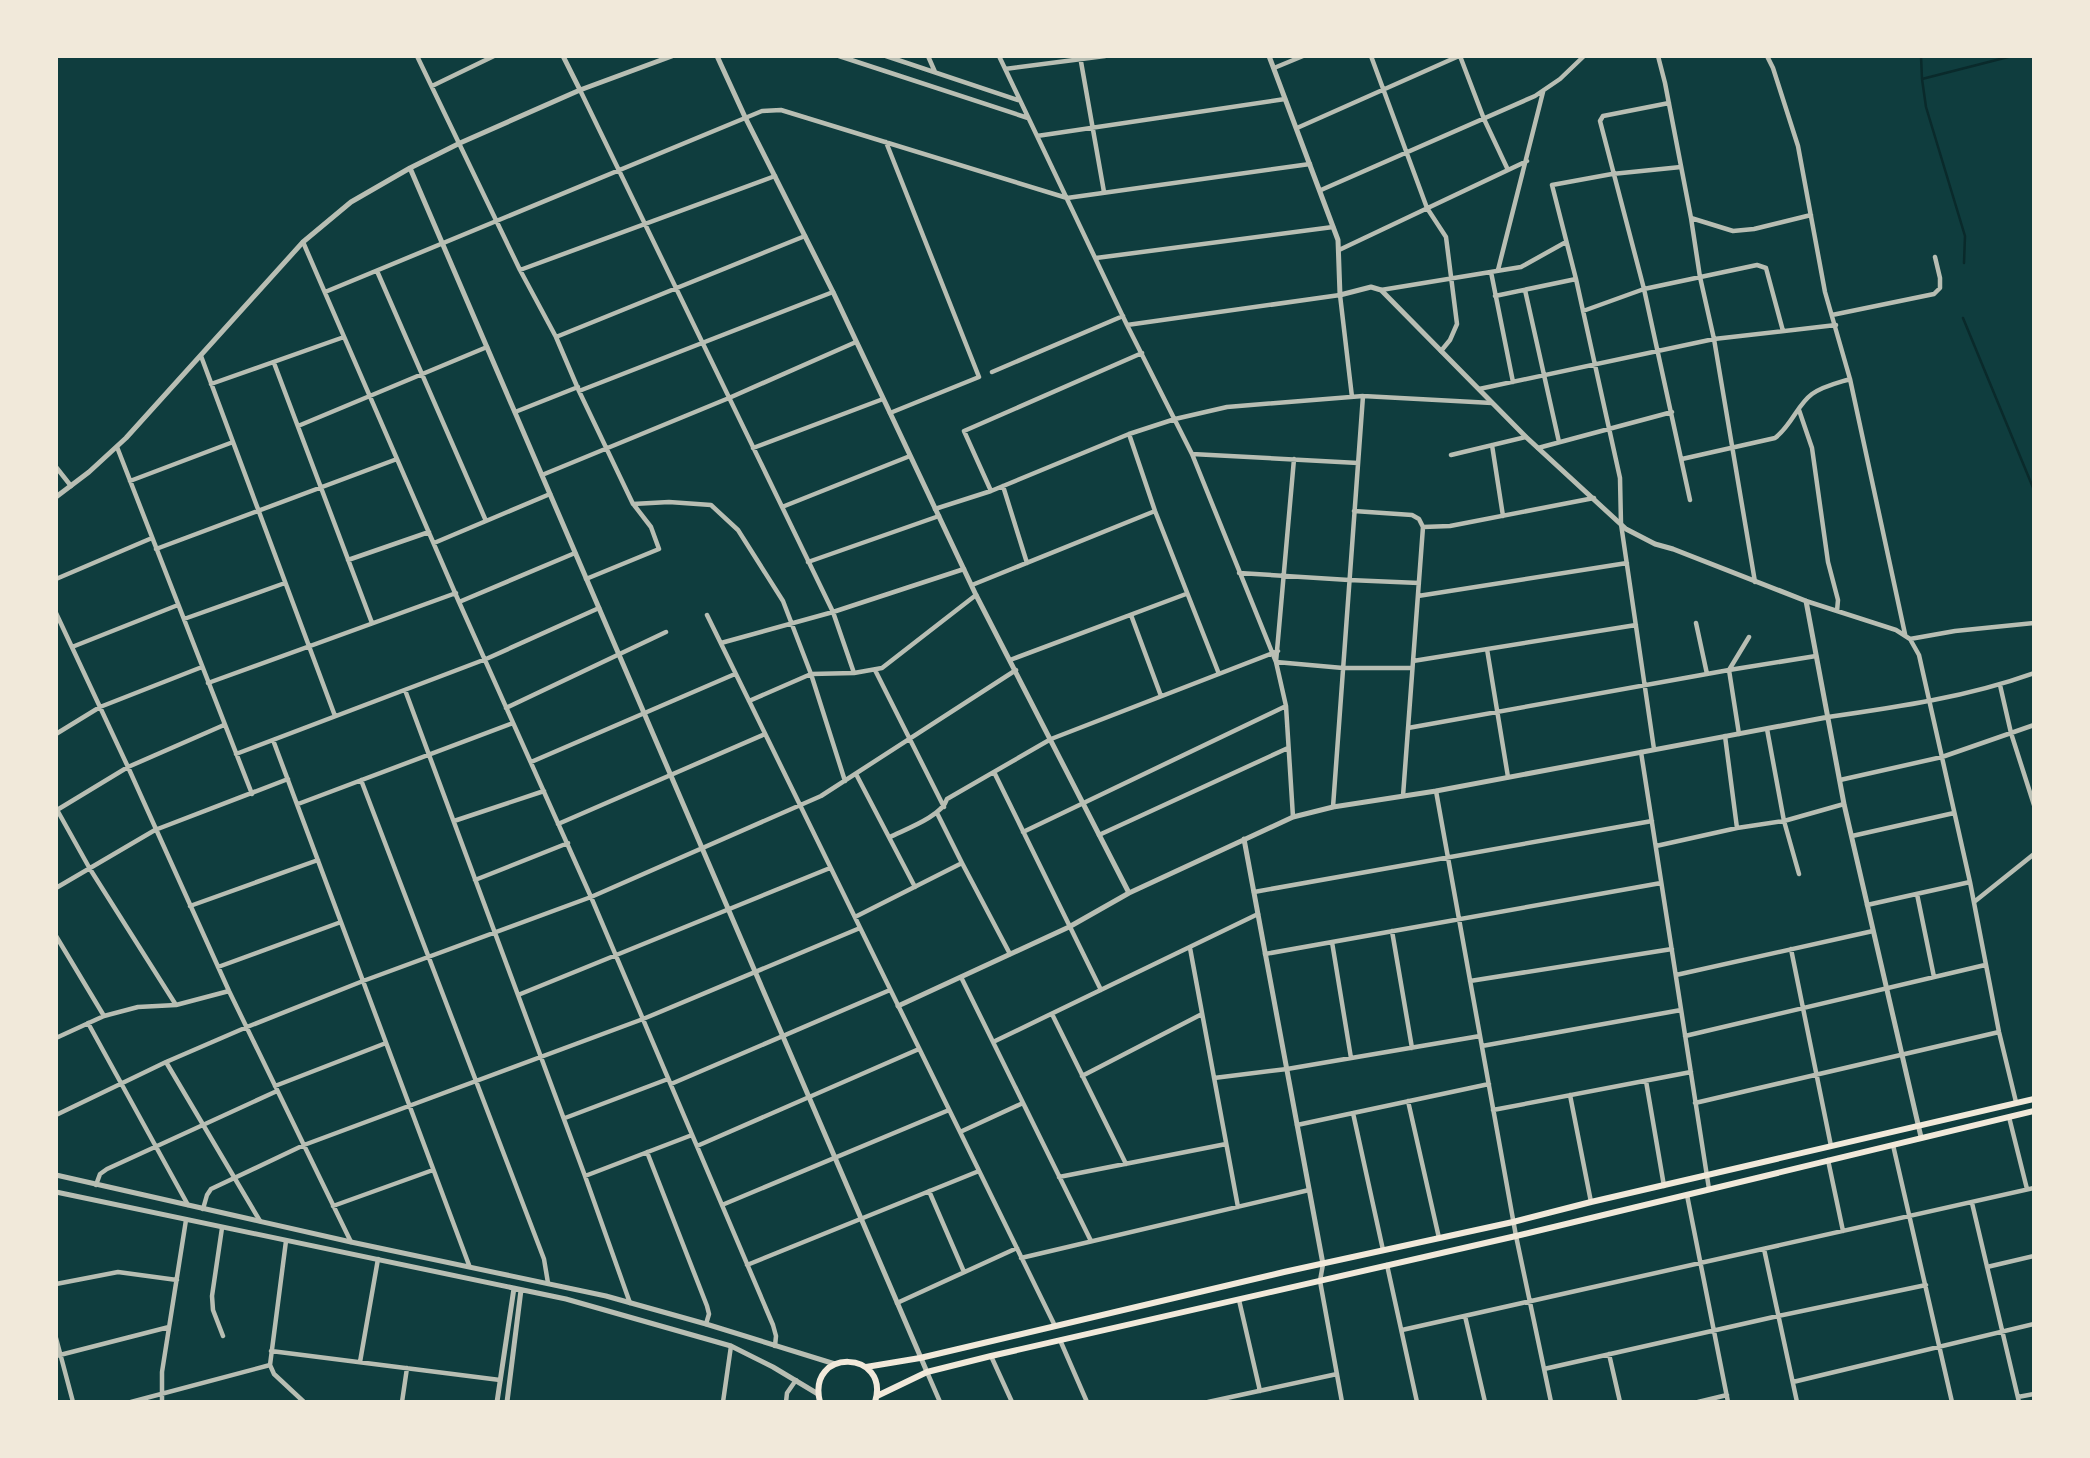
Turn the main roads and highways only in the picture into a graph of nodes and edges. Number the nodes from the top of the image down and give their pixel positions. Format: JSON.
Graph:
{"nodes":[{"id":1,"x":2034,"y":1099,"type":"edge"},
{"id":2,"x":2034,"y":1111,"type":"edge"},
{"id":3,"x":866,"y":1367,"type":"junction"},
{"id":4,"x":819,"y":1398,"type":"edge"},
{"id":5,"x":876,"y":1399,"type":"edge"}],
"edges":[{"from":1,"to":3,"type":"main road"},
{"from":2,"to":5,"type":"main road"},
{"from":3,"to":4,"type":"main road"},
{"from":3,"to":5,"type":"main road"}]}
